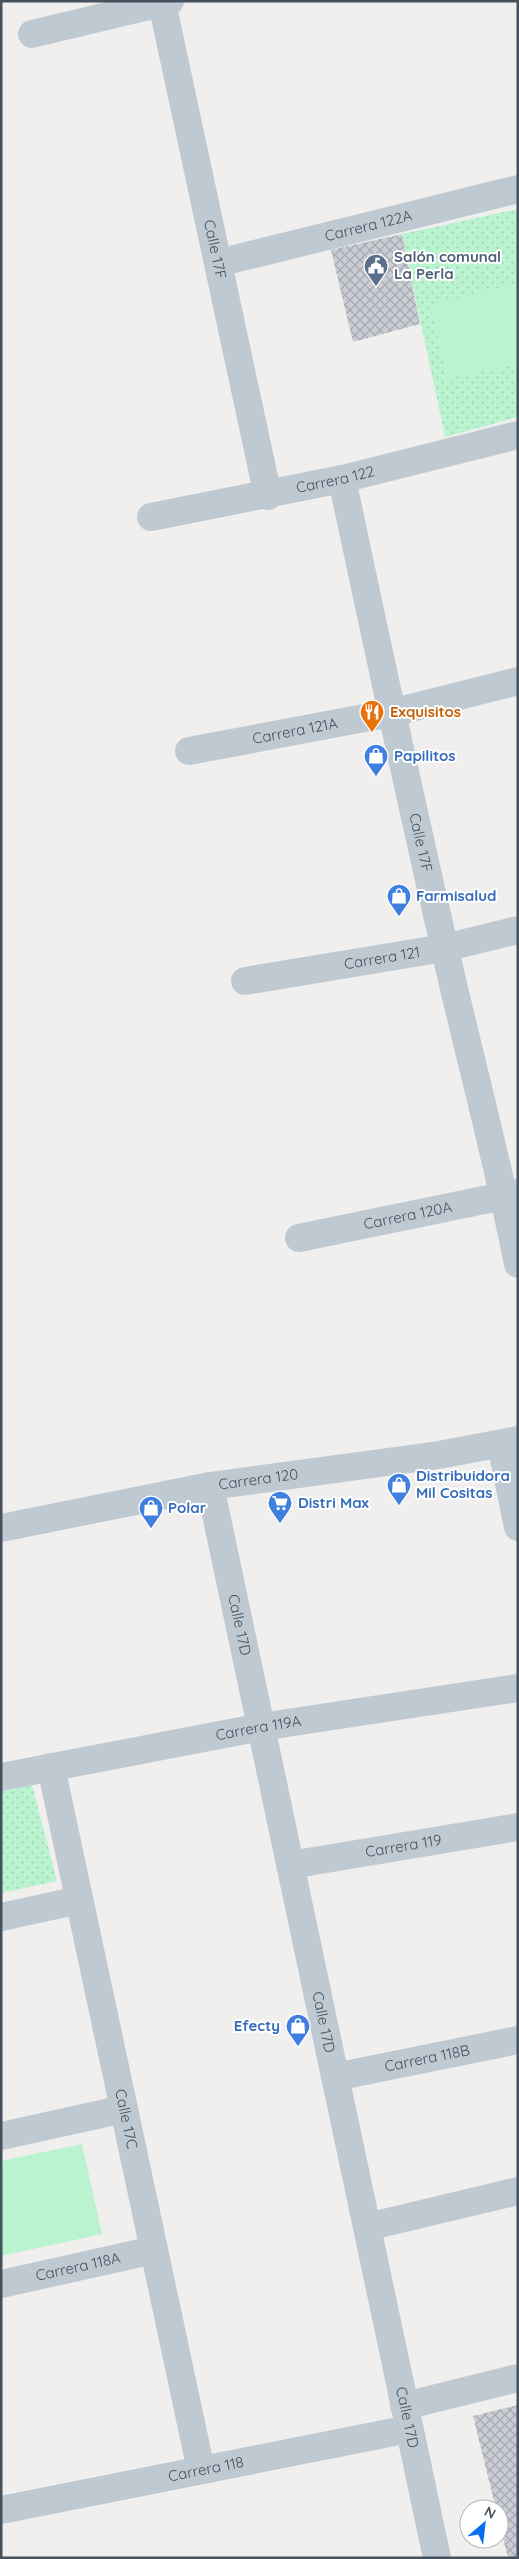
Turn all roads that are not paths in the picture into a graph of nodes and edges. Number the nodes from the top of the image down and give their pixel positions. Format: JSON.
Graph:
{"nodes":[{"id":1,"x":166,"y":2,"type":"edge"},
{"id":2,"x":32,"y":34,"type":"dead end"},
{"id":3,"x":518,"y":189,"type":"edge"},
{"id":4,"x":218,"y":263,"type":"junction"},
{"id":5,"x":518,"y":435,"type":"edge"},
{"id":6,"x":342,"y":479,"type":"junction"},
{"id":7,"x":268,"y":496,"type":"junction"},
{"id":8,"x":151,"y":517,"type":"dead end"},
{"id":9,"x":518,"y":680,"type":"edge"},
{"id":10,"x":391,"y":713,"type":"junction"},
{"id":11,"x":189,"y":751,"type":"dead end"},
{"id":12,"x":518,"y":930,"type":"edge"},
{"id":13,"x":444,"y":948,"type":"junction"},
{"id":14,"x":246,"y":982,"type":"dead end"},
{"id":15,"x":511,"y":1195,"type":"edge"},
{"id":16,"x":299,"y":1238,"type":"dead end"},
{"id":17,"x":518,"y":1264,"type":"edge"},
{"id":18,"x":510,"y":1442,"type":"edge"},
{"id":19,"x":210,"y":1486,"type":"junction"},
{"id":20,"x":518,"y":1527,"type":"edge"},
{"id":21,"x":1,"y":1528,"type":"edge"},
{"id":22,"x":518,"y":1688,"type":"edge"},
{"id":23,"x":261,"y":1727,"type":"junction"},
{"id":24,"x":51,"y":1767,"type":"junction"},
{"id":25,"x":1,"y":1777,"type":"edge"},
{"id":26,"x":518,"y":1826,"type":"edge"},
{"id":27,"x":290,"y":1865,"type":"junction"},
{"id":28,"x":79,"y":1900,"type":"junction"},
{"id":29,"x":1,"y":1917,"type":"edge"},
{"id":30,"x":518,"y":2040,"type":"edge"},
{"id":31,"x":335,"y":2077,"type":"junction"},
{"id":32,"x":124,"y":2109,"type":"junction"},
{"id":33,"x":1,"y":2136,"type":"edge"},
{"id":34,"x":518,"y":2191,"type":"edge"},
{"id":35,"x":367,"y":2227,"type":"junction"},
{"id":36,"x":154,"y":2250,"type":"junction"},
{"id":37,"x":1,"y":2284,"type":"edge"},
{"id":38,"x":518,"y":2378,"type":"edge"},
{"id":39,"x":407,"y":2417,"type":"junction"},
{"id":40,"x":201,"y":2470,"type":"junction"},
{"id":41,"x":1,"y":2510,"type":"edge"},
{"id":42,"x":437,"y":2558,"type":"edge"}],
"edges":[{"from":1,"to":2,"type":"street"},
{"from":1,"to":4,"type":"street","name":"Calle 17F"},
{"from":3,"to":4,"type":"street","name":"Carrera 122A"},
{"from":4,"to":7,"type":"street","name":"Calle 17F"},
{"from":5,"to":6,"type":"street","name":"Carrera 122"},
{"from":6,"to":7,"type":"street","name":"Carrera 122"},
{"from":6,"to":10,"type":"street","name":"Calle 17F"},
{"from":7,"to":8,"type":"street","name":"Carrera 122"},
{"from":9,"to":10,"type":"street","name":"Carrera 121A"},
{"from":10,"to":11,"type":"street","name":"Carrera 121A"},
{"from":10,"to":13,"type":"street","name":"Calle 17F"},
{"from":12,"to":13,"type":"street","name":"Carrera 121"},
{"from":13,"to":14,"type":"street","name":"Carrera 121"},
{"from":13,"to":15,"type":"street","name":"Calle 17F"},
{"from":15,"to":16,"type":"street","name":"Carrera 120A"},
{"from":15,"to":17,"type":"street","name":"Calle 17F"},
{"from":18,"to":19,"type":"street","name":"Carrera 120"},
{"from":18,"to":20,"type":"street"},
{"from":19,"to":21,"type":"street","name":"Carrera 120"},
{"from":19,"to":23,"type":"street","name":"Calle 17D"},
{"from":22,"to":23,"type":"street","name":"Carrera 119A"},
{"from":23,"to":24,"type":"street","name":"Carrera 119A"},
{"from":23,"to":27,"type":"street","name":"Calle 17D"},
{"from":24,"to":25,"type":"street","name":"Carrera 119A"},
{"from":24,"to":28,"type":"street","name":"Calle 17C"},
{"from":26,"to":27,"type":"street","name":"Carrera 119"},
{"from":27,"to":31,"type":"street","name":"Calle 17D"},
{"from":28,"to":29,"type":"street"},
{"from":28,"to":32,"type":"street","name":"Calle 17C"},
{"from":30,"to":31,"type":"street","name":"Carrera 118B"},
{"from":31,"to":35,"type":"street","name":"Calle 17D"},
{"from":32,"to":33,"type":"street"},
{"from":32,"to":36,"type":"street","name":"Calle 17C"},
{"from":34,"to":35,"type":"street"},
{"from":35,"to":39,"type":"street","name":"Calle 17D"},
{"from":36,"to":37,"type":"street","name":"Carrera 118A"},
{"from":36,"to":40,"type":"street","name":"Calle 17C"},
{"from":38,"to":39,"type":"street","name":"Carrera 118"},
{"from":39,"to":40,"type":"street","name":"Carrera 118"},
{"from":39,"to":42,"type":"street","name":"Calle 17D"},
{"from":40,"to":41,"type":"street","name":"Carrera 118"}]}
